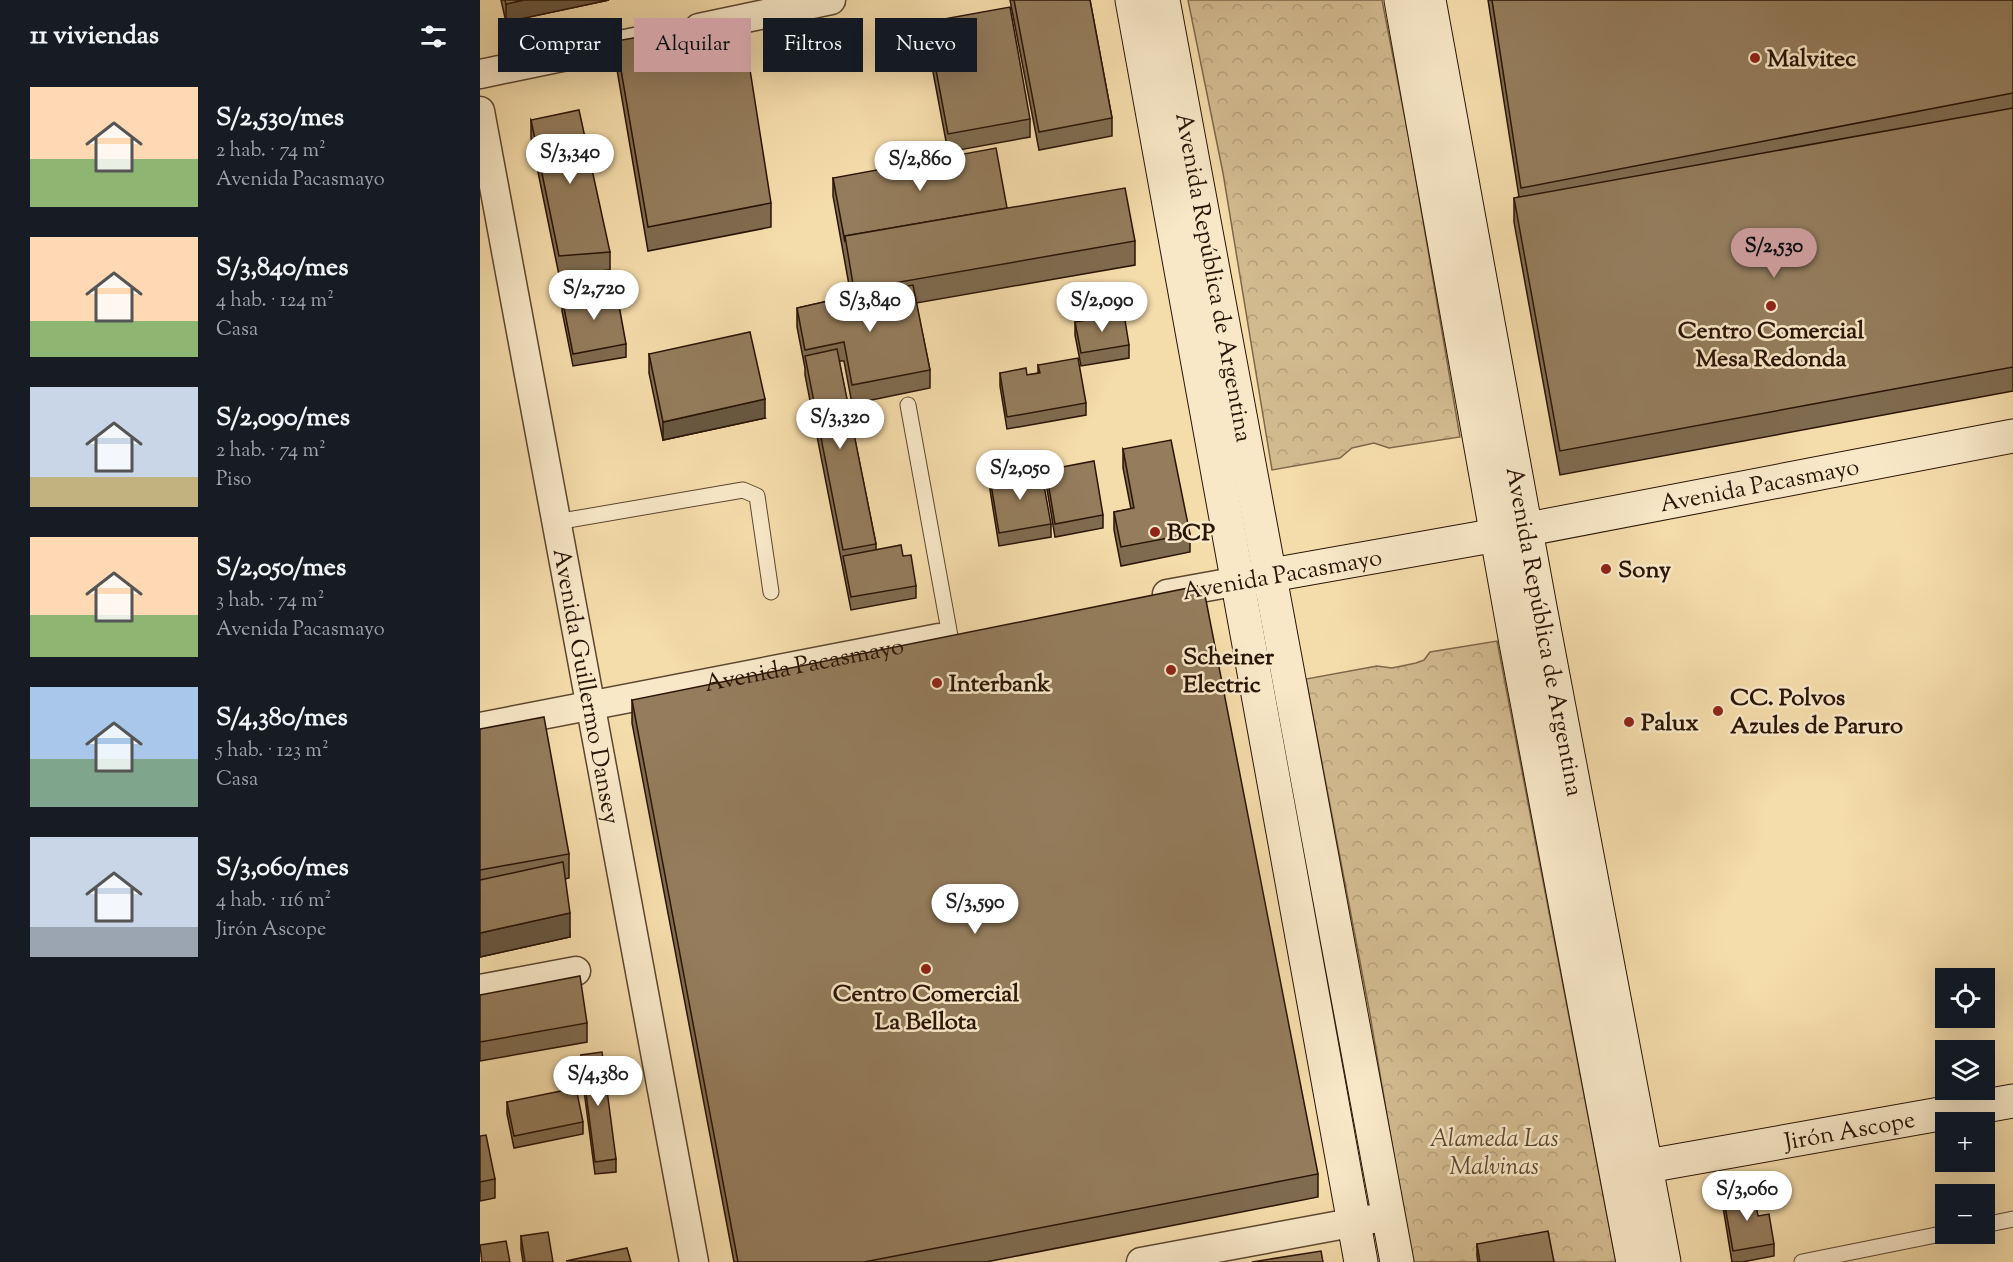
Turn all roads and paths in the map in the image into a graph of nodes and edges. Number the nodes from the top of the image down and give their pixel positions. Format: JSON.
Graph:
{"nodes":[{"id":1,"x":831,"y":0,"type":"edge"},
{"id":2,"x":1132,"y":0,"type":"edge"},
{"id":3,"x":1163,"y":0,"type":"edge"},
{"id":4,"x":1401,"y":0,"type":"edge"},
{"id":5,"x":1429,"y":0,"type":"edge"},
{"id":6,"x":480,"y":75,"type":"edge"},
{"id":7,"x":480,"y":111,"type":"edge"},
{"id":8,"x":908,"y":405,"type":"dead end"},
{"id":9,"x":2013,"y":436,"type":"edge"},
{"id":10,"x":556,"y":522,"type":"junction"},
{"id":11,"x":1511,"y":532,"type":"junction"},
{"id":12,"x":1254,"y":578,"type":"junction"},
{"id":13,"x":771,"y":592,"type":"dead end"},
{"id":14,"x":1144,"y":599,"type":"edge"},
{"id":15,"x":961,"y":634,"type":"joint"},
{"id":16,"x":590,"y":706,"type":"junction"},
{"id":17,"x":480,"y":727,"type":"edge"},
{"id":18,"x":576,"y":971,"type":"dead end"},
{"id":19,"x":480,"y":989,"type":"edge"},
{"id":20,"x":2013,"y":1101,"type":"edge"},
{"id":21,"x":1631,"y":1169,"type":"junction"},
{"id":22,"x":1389,"y":1216,"type":"junction"},
{"id":23,"x":2013,"y":1219,"type":"edge"},
{"id":24,"x":1354,"y":1223,"type":"junction"},
{"id":25,"x":1995,"y":1223,"type":"edge"},
{"id":26,"x":1935,"y":1235,"type":"edge"},
{"id":27,"x":694,"y":1262,"type":"edge"},
{"id":28,"x":1141,"y":1262,"type":"edge"},
{"id":29,"x":1361,"y":1262,"type":"edge"},
{"id":30,"x":1397,"y":1262,"type":"edge"},
{"id":31,"x":1633,"y":1262,"type":"edge"},
{"id":32,"x":1664,"y":1262,"type":"edge"},
{"id":33,"x":1802,"y":1262,"type":"edge"}],
"edges":[{"from":1,"to":6,"type":"street"},
{"from":2,"to":12,"type":"street","name":"Avenida República de Argentina"},
{"from":3,"to":12,"type":"street","name":"Avenida República de Argentina"},
{"from":4,"to":11,"type":"street","name":"Avenida República de Argentina"},
{"from":5,"to":11,"type":"street","name":"Avenida República de Argentina"},
{"from":7,"to":10,"type":"street","name":"Avenida Guillermo Dansey"},
{"from":8,"to":15,"type":"lane"},
{"from":9,"to":11,"type":"street","name":"Avenida Pacasmayo"},
{"from":10,"to":13,"type":"lane"},
{"from":10,"to":16,"type":"street","name":"Avenida Guillermo Dansey"},
{"from":11,"to":12,"type":"street","name":"Avenida Pacasmayo"},
{"from":11,"to":21,"type":"street","name":"Avenida República de Argentina"},
{"from":12,"to":14,"type":"street","name":"Avenida Pacasmayo"},
{"from":12,"to":22,"type":"street","name":"Avenida República de Argentina"},
{"from":12,"to":24,"type":"street","name":"Avenida República de Argentina"},
{"from":15,"to":16,"type":"street","name":"Avenida Pacasmayo"},
{"from":16,"to":17,"type":"street","name":"Avenida Pacasmayo"},
{"from":16,"to":27,"type":"street","name":"Avenida Guillermo Dansey"},
{"from":18,"to":19,"type":"street"},
{"from":20,"to":21,"type":"street","name":"Jirón Ascope"},
{"from":21,"to":31,"type":"street","name":"Avenida República de Argentina"},
{"from":21,"to":32,"type":"street","name":"Avenida República de Argentina"},
{"from":22,"to":24,"type":"street"},
{"from":22,"to":30,"type":"street","name":"Avenida República de Argentina"},
{"from":23,"to":25,"type":"lane"},
{"from":24,"to":28,"type":"street"},
{"from":24,"to":29,"type":"street","name":"Avenida República de Argentina"},
{"from":26,"to":33,"type":"lane"}]}
